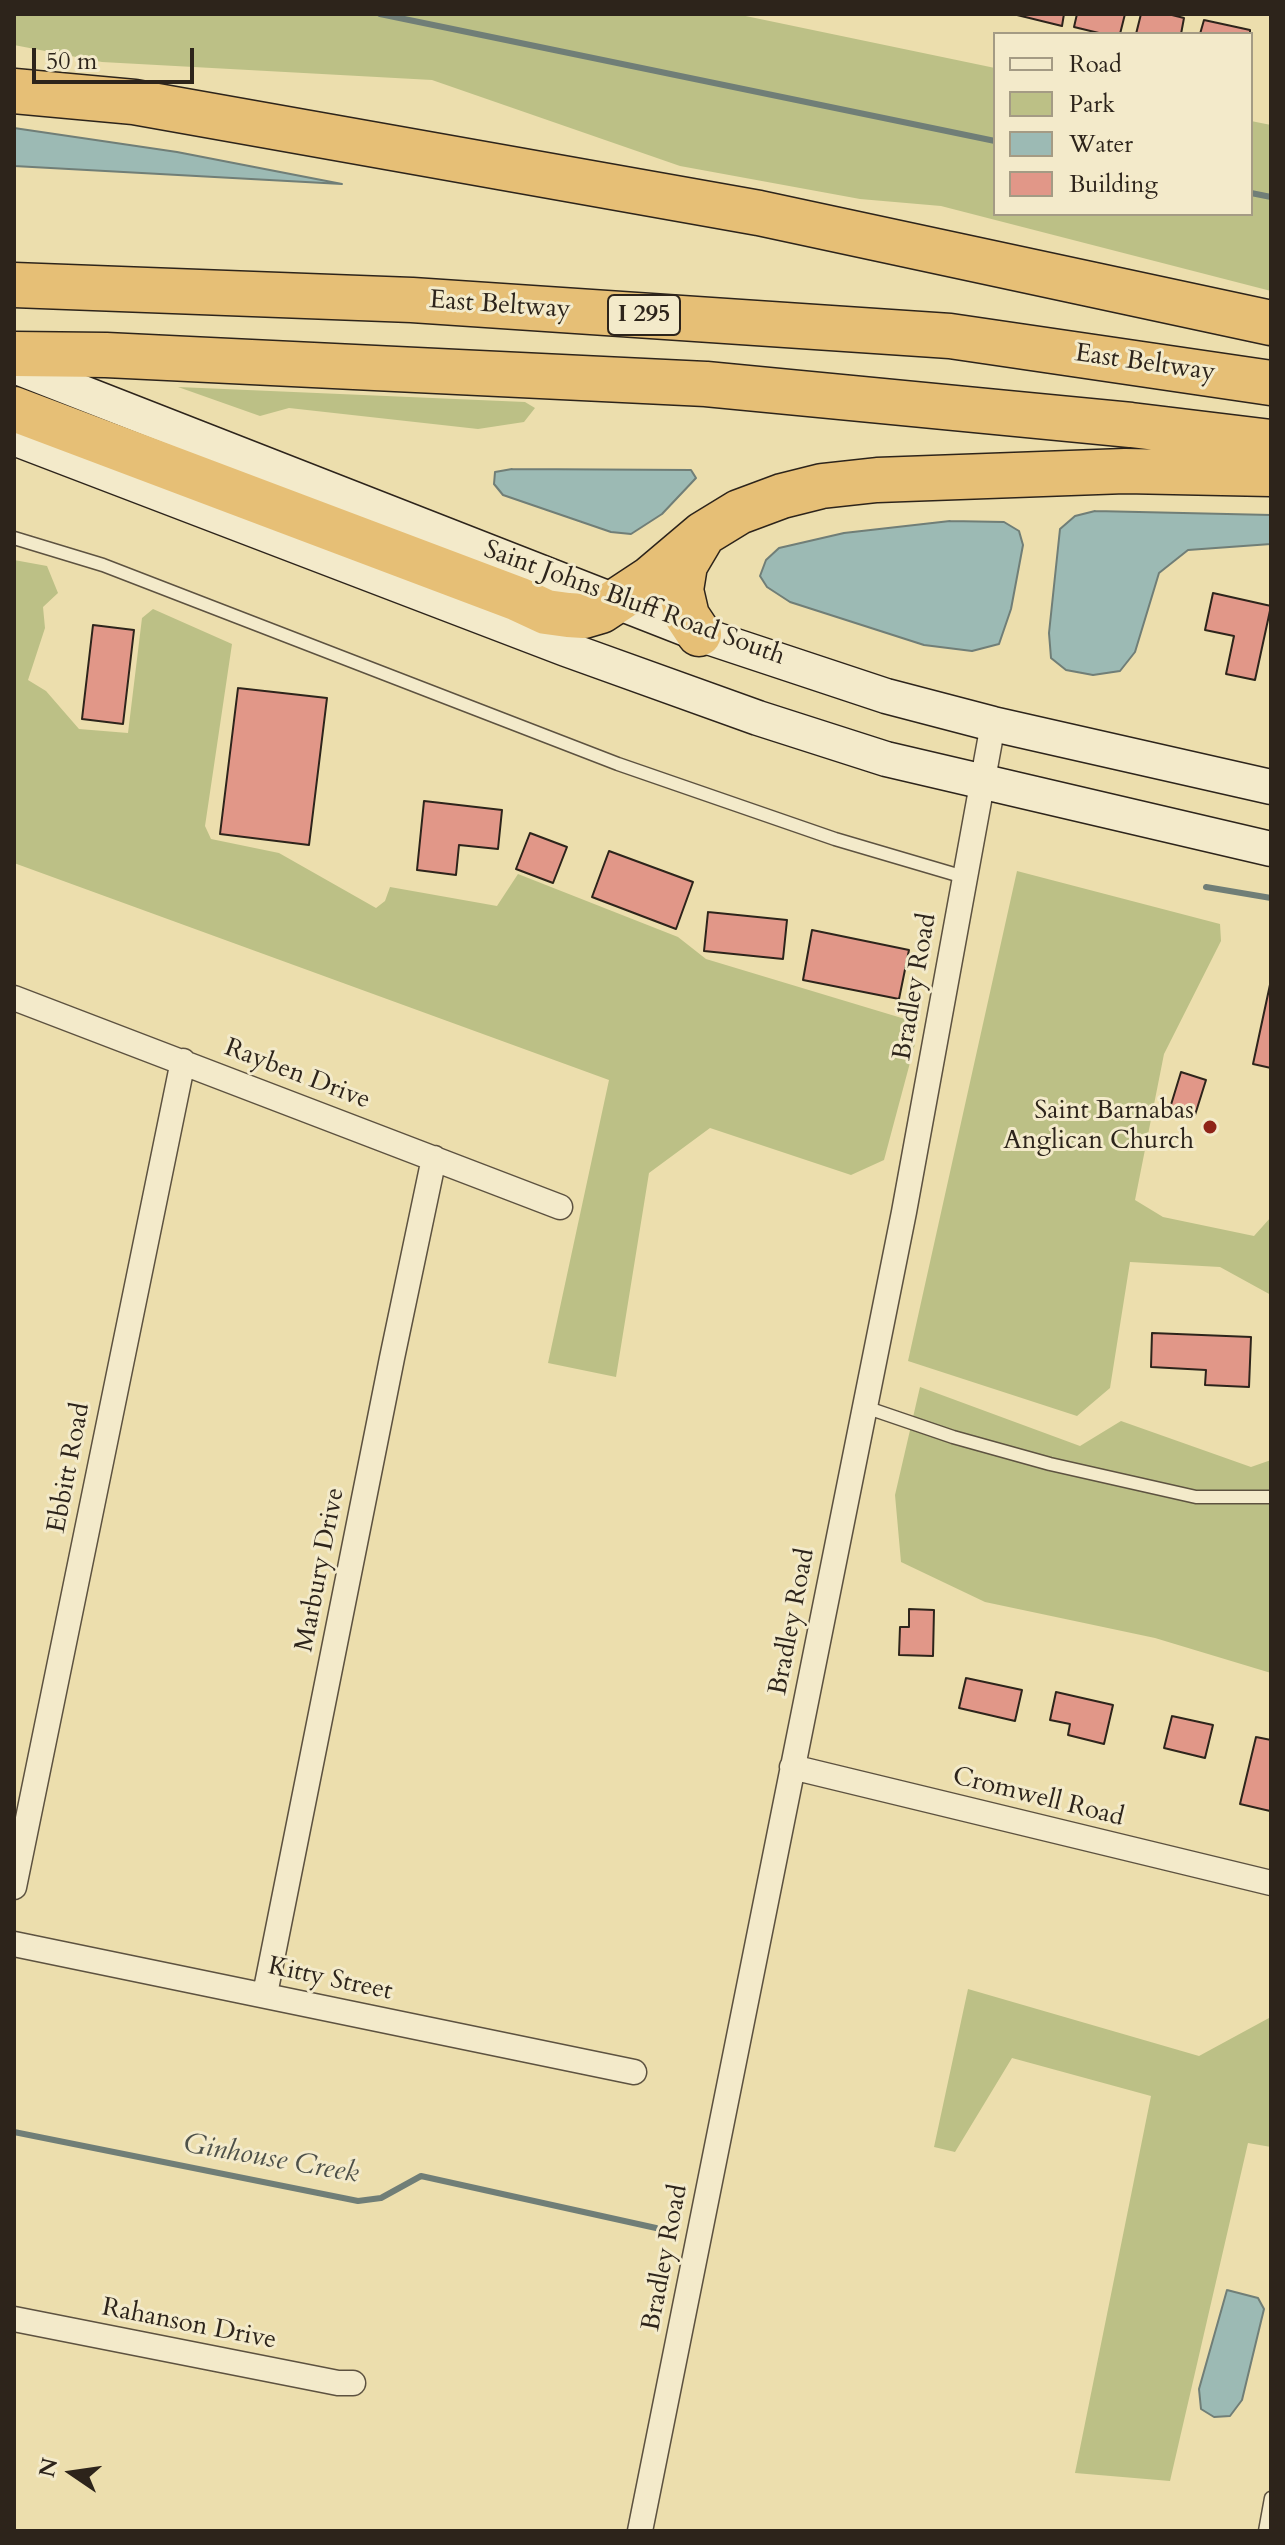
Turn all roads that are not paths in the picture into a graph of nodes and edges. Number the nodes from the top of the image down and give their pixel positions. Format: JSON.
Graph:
{"nodes":[{"id":1,"x":14,"y":91,"type":"edge"},
{"id":2,"x":14,"y":285,"type":"edge"},
{"id":3,"x":1271,"y":323,"type":"edge"},
{"id":4,"x":14,"y":354,"type":"edge"},
{"id":5,"x":14,"y":366,"type":"edge"},
{"id":6,"x":1271,"y":383,"type":"edge"},
{"id":7,"x":14,"y":409,"type":"edge"},
{"id":8,"x":14,"y":438,"type":"edge"},
{"id":9,"x":1271,"y":442,"type":"edge"},
{"id":10,"x":1271,"y":474,"type":"edge"},
{"id":11,"x":703,"y":534,"type":"junction"},
{"id":12,"x":14,"y":538,"type":"edge"},
{"id":13,"x":617,"y":600,"type":"junction"},
{"id":14,"x":699,"y":634,"type":"junction"},
{"id":15,"x":993,"y":724,"type":"junction"},
{"id":16,"x":981,"y":783,"type":"junction"},
{"id":17,"x":1271,"y":787,"type":"edge"},
{"id":18,"x":1271,"y":849,"type":"edge"},
{"id":19,"x":964,"y":877,"type":"junction"},
{"id":20,"x":14,"y":998,"type":"edge"},
{"id":21,"x":183,"y":1061,"type":"junction"},
{"id":22,"x":434,"y":1158,"type":"junction"},
{"id":23,"x":560,"y":1207,"type":"dead end"},
{"id":24,"x":865,"y":1407,"type":"junction"},
{"id":25,"x":1271,"y":1497,"type":"edge"},
{"id":26,"x":792,"y":1767,"type":"junction"},
{"id":27,"x":1271,"y":1883,"type":"edge"},
{"id":28,"x":14,"y":1887,"type":"edge"},
{"id":29,"x":14,"y":1944,"type":"edge"},
{"id":30,"x":265,"y":1994,"type":"junction"},
{"id":31,"x":634,"y":2072,"type":"dead end"},
{"id":32,"x":14,"y":2319,"type":"edge"},
{"id":33,"x":353,"y":2383,"type":"dead end"},
{"id":34,"x":1271,"y":2498,"type":"edge"},
{"id":35,"x":640,"y":2531,"type":"edge"},
{"id":36,"x":1265,"y":2531,"type":"edge"}],
"edges":[{"from":1,"to":3,"type":"highway"},
{"from":2,"to":6,"type":"highway","name":"East Beltway","number":"I 295"},
{"from":4,"to":9,"type":"highway"},
{"from":5,"to":13,"type":"main road","name":"Saint Johns Bluff Road South"},
{"from":7,"to":13,"type":"highway"},
{"from":8,"to":16,"type":"main road"},
{"from":10,"to":11,"type":"highway"},
{"from":11,"to":13,"type":"highway"},
{"from":11,"to":14,"type":"highway"},
{"from":12,"to":19,"type":"lane"},
{"from":13,"to":14,"type":"main road","name":"Saint Johns Bluff Road South"},
{"from":14,"to":15,"type":"main road","name":"Saint Johns Bluff Road South"},
{"from":15,"to":16,"type":"street","name":"Bradley Road"},
{"from":15,"to":17,"type":"main road","name":"Saint Johns Bluff Road South"},
{"from":16,"to":18,"type":"main road"},
{"from":16,"to":19,"type":"street","name":"Bradley Road"},
{"from":19,"to":24,"type":"street","name":"Bradley Road"},
{"from":20,"to":21,"type":"street","name":"Rayben Drive"},
{"from":21,"to":22,"type":"street","name":"Rayben Drive"},
{"from":21,"to":28,"type":"street","name":"Ebbitt Road"},
{"from":22,"to":23,"type":"street","name":"Rayben Drive"},
{"from":22,"to":30,"type":"street","name":"Marbury Drive"},
{"from":24,"to":25,"type":"lane"},
{"from":24,"to":26,"type":"street","name":"Bradley Road"},
{"from":26,"to":27,"type":"street","name":"Cromwell Road"},
{"from":26,"to":35,"type":"street","name":"Bradley Road"},
{"from":29,"to":30,"type":"street","name":"Kitty Street"},
{"from":30,"to":31,"type":"street","name":"Kitty Street"},
{"from":32,"to":33,"type":"street","name":"Rahanson Drive"},
{"from":34,"to":36,"type":"lane"}]}
